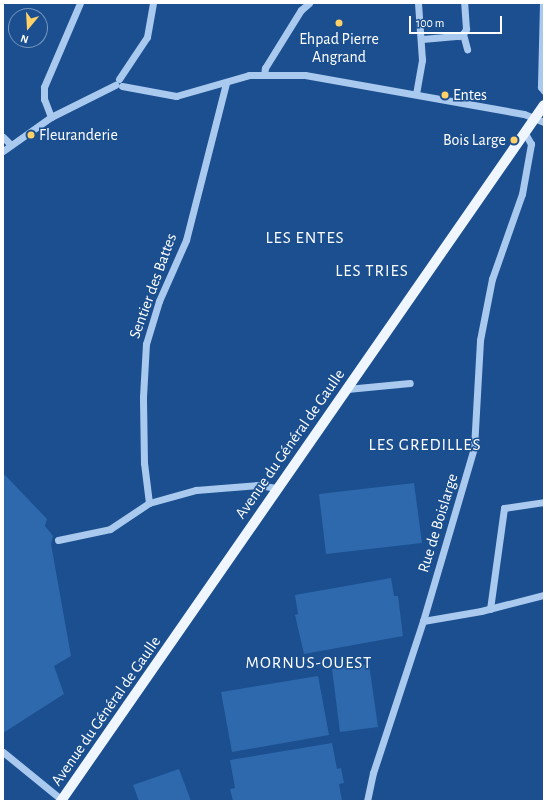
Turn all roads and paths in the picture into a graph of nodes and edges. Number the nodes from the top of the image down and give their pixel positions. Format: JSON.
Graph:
{"nodes":[{"id":1,"x":80,"y":3,"type":"edge"},
{"id":2,"x":153,"y":3,"type":"edge"},
{"id":3,"x":309,"y":3,"type":"edge"},
{"id":4,"x":418,"y":3,"type":"edge"},
{"id":5,"x":464,"y":3,"type":"edge"},
{"id":6,"x":543,"y":3,"type":"edge"},
{"id":7,"x":463,"y":34,"type":"junction"},
{"id":8,"x":422,"y":39,"type":"junction"},
{"id":9,"x":467,"y":48,"type":"dead end"},
{"id":10,"x":264,"y":75,"type":"junction"},
{"id":11,"x":226,"y":83,"type":"junction"},
{"id":12,"x":118,"y":84,"type":"junction"},
{"id":13,"x":544,"y":91,"type":"edge"},
{"id":14,"x":416,"y":94,"type":"junction"},
{"id":15,"x":544,"y":105,"type":"edge"},
{"id":16,"x":51,"y":117,"type":"junction"},
{"id":17,"x":534,"y":119,"type":"junction"},
{"id":18,"x":544,"y":122,"type":"edge"},
{"id":19,"x":525,"y":133,"type":"junction"},
{"id":20,"x":3,"y":137,"type":"edge"},
{"id":21,"x":11,"y":145,"type":"junction"},
{"id":22,"x":3,"y":151,"type":"edge"},
{"id":23,"x":410,"y":383,"type":"dead end"},
{"id":24,"x":347,"y":389,"type":"junction"},
{"id":25,"x":278,"y":488,"type":"junction"},
{"id":26,"x":544,"y":502,"type":"edge"},
{"id":27,"x":149,"y":503,"type":"junction"},
{"id":28,"x":58,"y":540,"type":"dead end"},
{"id":29,"x":544,"y":595,"type":"edge"},
{"id":30,"x":490,"y":609,"type":"junction"},
{"id":31,"x":423,"y":621,"type":"junction"},
{"id":32,"x":3,"y":752,"type":"edge"},
{"id":33,"x":62,"y":800,"type":"edge"},
{"id":34,"x":366,"y":801,"type":"edge"}],
"edges":[{"from":1,"to":16,"type":"street"},
{"from":2,"to":12,"type":"street"},
{"from":3,"to":10,"type":"street"},
{"from":4,"to":8,"type":"street"},
{"from":5,"to":7,"type":"street"},
{"from":6,"to":13,"type":"street"},
{"from":7,"to":8,"type":"street"},
{"from":7,"to":9,"type":"street"},
{"from":8,"to":14,"type":"street"},
{"from":10,"to":11,"type":"street"},
{"from":10,"to":14,"type":"street"},
{"from":11,"to":12,"type":"street"},
{"from":11,"to":27,"type":"street","name":"Sentier des Battes"},
{"from":12,"to":16,"type":"street"},
{"from":14,"to":17,"type":"street"},
{"from":15,"to":17,"type":"main road","name":"Avenue du Général de Gaulle"},
{"from":16,"to":21,"type":"street"},
{"from":17,"to":18,"type":"street"},
{"from":17,"to":19,"type":"main road","name":"Avenue du Général de Gaulle"},
{"from":19,"to":24,"type":"main road","name":"Avenue du Général de Gaulle"},
{"from":19,"to":31,"type":"street","name":"Rue de Boislarge"},
{"from":20,"to":21,"type":"street"},
{"from":21,"to":22,"type":"street"},
{"from":23,"to":24,"type":"street"},
{"from":24,"to":25,"type":"main road","name":"Avenue du Général de Gaulle"},
{"from":25,"to":27,"type":"street"},
{"from":25,"to":33,"type":"main road","name":"Avenue du Général de Gaulle"},
{"from":26,"to":30,"type":"street"},
{"from":27,"to":28,"type":"street"},
{"from":29,"to":30,"type":"street"},
{"from":30,"to":31,"type":"street"},
{"from":31,"to":34,"type":"street","name":"Rue de Boislarge"},
{"from":32,"to":33,"type":"street"}]}
